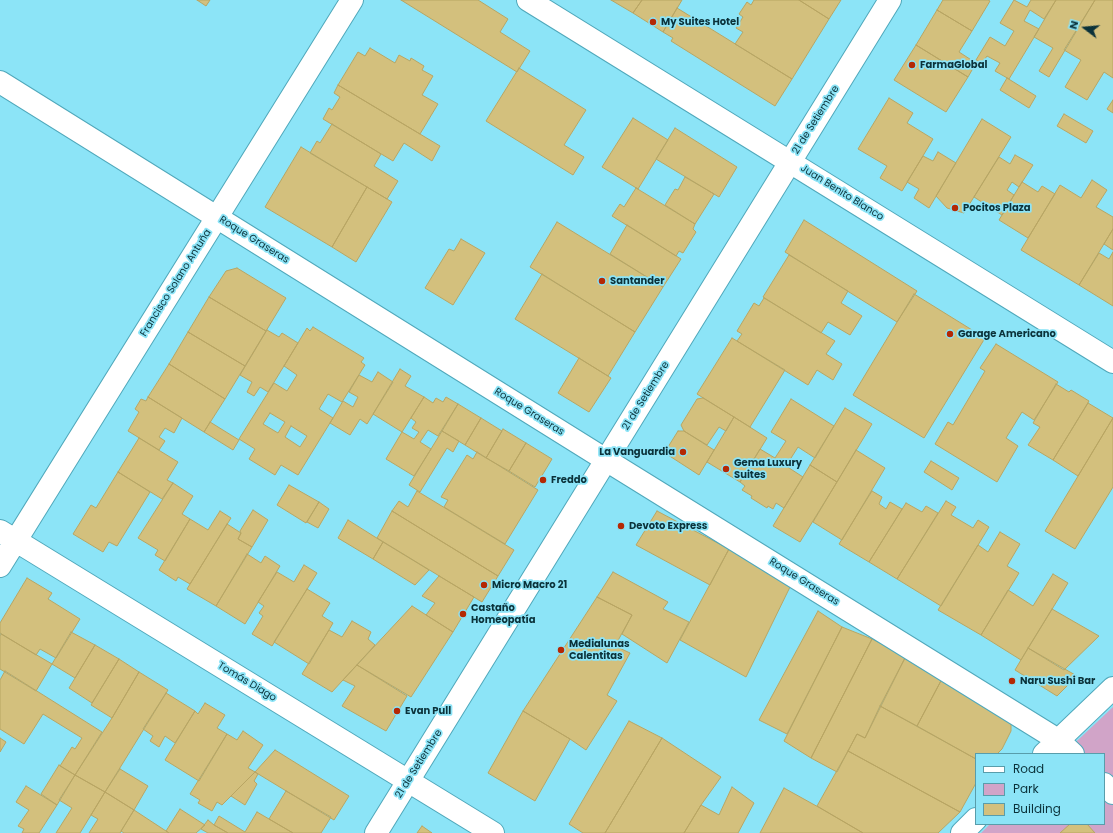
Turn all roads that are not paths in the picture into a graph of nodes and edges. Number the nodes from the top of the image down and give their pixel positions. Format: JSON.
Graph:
{"nodes":[{"id":1,"x":352,"y":0,"type":"edge"},
{"id":2,"x":528,"y":0,"type":"edge"},
{"id":3,"x":890,"y":0,"type":"edge"},
{"id":4,"x":0,"y":82,"type":"edge"},
{"id":5,"x":791,"y":161,"type":"junction"},
{"id":6,"x":217,"y":217,"type":"junction"},
{"id":7,"x":1113,"y":362,"type":"edge"},
{"id":8,"x":606,"y":460,"type":"junction"},
{"id":9,"x":8,"y":536,"type":"edge"},
{"id":10,"x":0,"y":566,"type":"edge"},
{"id":11,"x":1113,"y":688,"type":"edge"},
{"id":12,"x":1058,"y":749,"type":"edge"},
{"id":13,"x":408,"y":781,"type":"junction"},
{"id":14,"x":1105,"y":785,"type":"edge"},
{"id":15,"x":1113,"y":793,"type":"edge"},
{"id":16,"x":975,"y":820,"type":"edge"},
{"id":17,"x":376,"y":833,"type":"edge"},
{"id":18,"x":493,"y":833,"type":"edge"},
{"id":19,"x":962,"y":833,"type":"edge"}],
"edges":[{"from":1,"to":6,"type":"street","name":"Francisco Solano Antuña"},
{"from":2,"to":5,"type":"street","name":"Juan Benito Blanco"},
{"from":3,"to":5,"type":"street","name":"21 de Setiembre"},
{"from":4,"to":6,"type":"street","name":"Roque Graseras"},
{"from":5,"to":7,"type":"street","name":"Juan Benito Blanco"},
{"from":5,"to":8,"type":"street","name":"21 de Setiembre"},
{"from":6,"to":8,"type":"street","name":"Roque Graseras"},
{"from":6,"to":9,"type":"street","name":"Francisco Solano Antuña"},
{"from":8,"to":12,"type":"street","name":"Roque Graseras"},
{"from":8,"to":13,"type":"street","name":"21 de Setiembre"},
{"from":9,"to":10,"type":"street","name":"Francisco Solano Antuña"},
{"from":9,"to":13,"type":"street","name":"Tomás Diago"},
{"from":11,"to":12,"type":"street"},
{"from":13,"to":17,"type":"street","name":"21 de Setiembre"},
{"from":13,"to":18,"type":"street","name":"Tomás Diago"},
{"from":14,"to":15,"type":"street"},
{"from":16,"to":19,"type":"street"}]}
